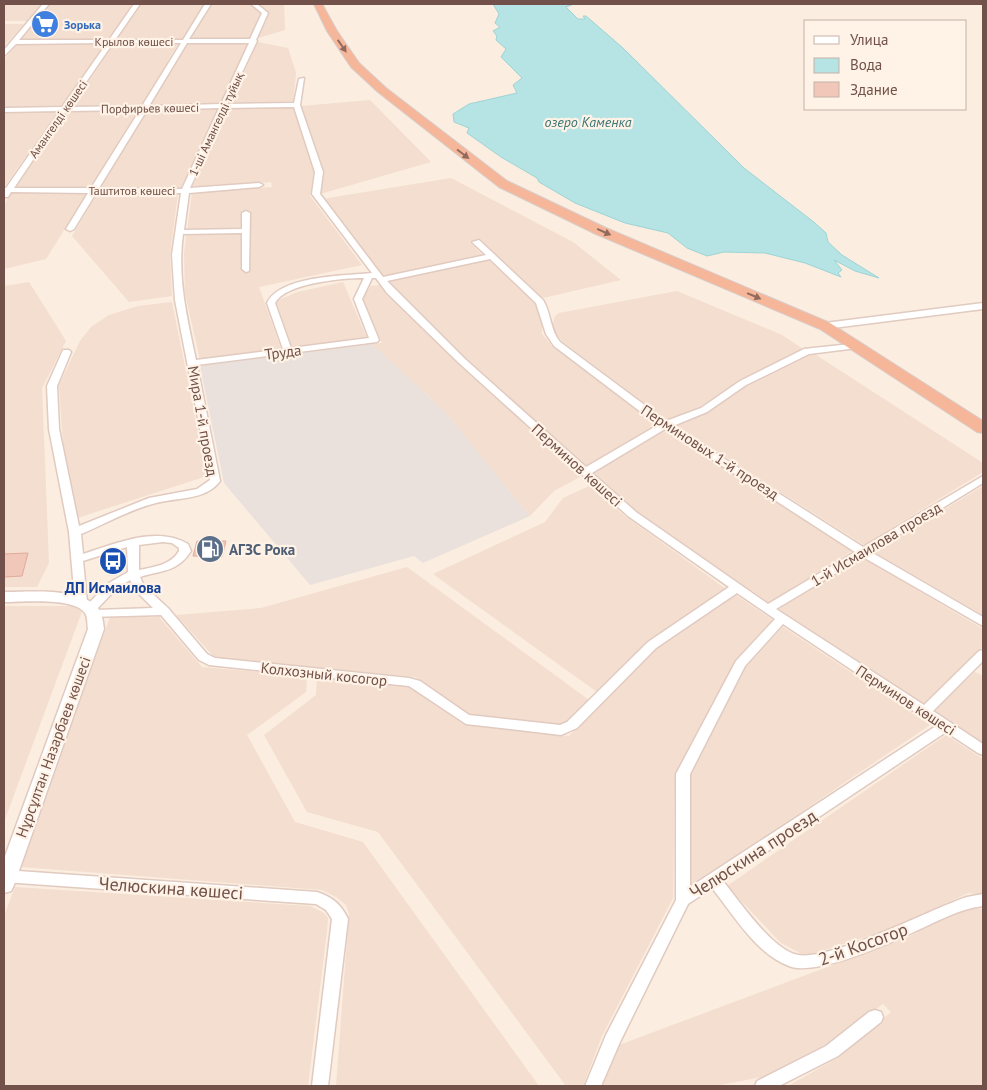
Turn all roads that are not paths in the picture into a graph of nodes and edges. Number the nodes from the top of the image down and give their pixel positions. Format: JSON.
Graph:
{"nodes":[{"id":1,"x":46,"y":4,"type":"edge"},
{"id":2,"x":137,"y":4,"type":"edge"},
{"id":3,"x":208,"y":4,"type":"edge"},
{"id":4,"x":254,"y":4,"type":"edge"},
{"id":5,"x":318,"y":4,"type":"edge"},
{"id":6,"x":112,"y":41,"type":"junction"},
{"id":7,"x":186,"y":41,"type":"junction"},
{"id":8,"x":254,"y":41,"type":"junction"},
{"id":9,"x":14,"y":42,"type":"junction"},
{"id":10,"x":5,"y":51,"type":"edge"},
{"id":11,"x":302,"y":79,"type":"dead end"},
{"id":12,"x":297,"y":105,"type":"junction"},
{"id":13,"x":224,"y":106,"type":"junction"},
{"id":14,"x":144,"y":108,"type":"junction"},
{"id":15,"x":4,"y":110,"type":"edge"},
{"id":16,"x":64,"y":110,"type":"junction"},
{"id":17,"x":259,"y":186,"type":"dead end"},
{"id":18,"x":94,"y":190,"type":"junction"},
{"id":19,"x":185,"y":191,"type":"junction"},
{"id":20,"x":5,"y":192,"type":"edge"},
{"id":21,"x":246,"y":213,"type":"dead end"},
{"id":22,"x":70,"y":229,"type":"dead end"},
{"id":23,"x":246,"y":231,"type":"junction"},
{"id":24,"x":181,"y":232,"type":"junction"},
{"id":25,"x":476,"y":242,"type":"dead end"},
{"id":26,"x":490,"y":257,"type":"junction"},
{"id":27,"x":246,"y":268,"type":"dead end"},
{"id":28,"x":375,"y":277,"type":"junction"},
{"id":29,"x":178,"y":300,"type":"joint"},
{"id":30,"x":983,"y":306,"type":"edge"},
{"id":31,"x":825,"y":326,"type":"junction"},
{"id":32,"x":857,"y":344,"type":"junction"},
{"id":33,"x":288,"y":351,"type":"junction"},
{"id":34,"x":66,"y":352,"type":"dead end"},
{"id":35,"x":192,"y":363,"type":"junction"},
{"id":36,"x":665,"y":425,"type":"junction"},
{"id":37,"x":983,"y":428,"type":"edge"},
{"id":38,"x":586,"y":472,"type":"junction"},
{"id":39,"x":983,"y":480,"type":"edge"},
{"id":40,"x":75,"y":532,"type":"junction"},
{"id":41,"x":133,"y":543,"type":"junction"},
{"id":42,"x":863,"y":552,"type":"junction"},
{"id":43,"x":78,"y":559,"type":"junction"},
{"id":44,"x":133,"y":574,"type":"junction"},
{"id":45,"x":737,"y":587,"type":"junction"},
{"id":46,"x":4,"y":597,"type":"edge"},
{"id":47,"x":88,"y":608,"type":"junction"},
{"id":48,"x":768,"y":609,"type":"junction"},
{"id":49,"x":164,"y":612,"type":"junction"},
{"id":50,"x":782,"y":618,"type":"junction"},
{"id":51,"x":983,"y":622,"type":"edge"},
{"id":52,"x":983,"y":654,"type":"edge"},
{"id":53,"x":924,"y":712,"type":"junction"},
{"id":54,"x":945,"y":726,"type":"junction"},
{"id":55,"x":983,"y":750,"type":"edge"},
{"id":56,"x":5,"y":879,"type":"edge"},
{"id":57,"x":714,"y":880,"type":"junction"},
{"id":58,"x":683,"y":900,"type":"junction"},
{"id":59,"x":983,"y":900,"type":"edge"},
{"id":60,"x":875,"y":1017,"type":"dead end"},
{"id":61,"x":320,"y":1086,"type":"edge"},
{"id":62,"x":593,"y":1086,"type":"edge"},
{"id":63,"x":763,"y":1086,"type":"edge"}],
"edges":[{"from":1,"to":9,"type":"street"},
{"from":2,"to":6,"type":"street","name":"Амангелді көшесі"},
{"from":3,"to":7,"type":"street"},
{"from":4,"to":8,"type":"street"},
{"from":5,"to":31,"type":"highway","one_way":true},
{"from":6,"to":7,"type":"street","name":"Крылов көшесі"},
{"from":6,"to":9,"type":"street","name":"Крылов көшесі"},
{"from":6,"to":16,"type":"street","name":"Амангелді көшесі"},
{"from":7,"to":8,"type":"street","name":"Крылов көшесі"},
{"from":7,"to":14,"type":"street"},
{"from":8,"to":13,"type":"street","name":"1-ші Амангелді тұйық"},
{"from":9,"to":10,"type":"street"},
{"from":11,"to":12,"type":"street","name":"Перминов көшесі"},
{"from":12,"to":13,"type":"street","name":"Порфирьев көшесі"},
{"from":12,"to":28,"type":"street","name":"Перминов көшесі"},
{"from":13,"to":14,"type":"street","name":"Порфирьев көшесі"},
{"from":13,"to":19,"type":"street","name":"1-ші Амангелді тұйық"},
{"from":14,"to":16,"type":"street","name":"Порфирьев көшесі"},
{"from":14,"to":18,"type":"street"},
{"from":15,"to":16,"type":"street","name":"Порфирьев көшесі"},
{"from":16,"to":20,"type":"street","name":"Амангелді көшесі"},
{"from":17,"to":19,"type":"street","name":"Таштитов көшесі"},
{"from":18,"to":19,"type":"street","name":"Таштитов көшесі"},
{"from":18,"to":20,"type":"street","name":"Таштитов көшесі"},
{"from":18,"to":22,"type":"street"},
{"from":19,"to":24,"type":"street","name":"1-ші Амангелді тұйық"},
{"from":21,"to":23,"type":"street"},
{"from":23,"to":24,"type":"street"},
{"from":23,"to":27,"type":"street"},
{"from":24,"to":29,"type":"street","name":"1-ші Амангелді тұйық"},
{"from":25,"to":26,"type":"street","name":"Перминовых 1-й проезд"},
{"from":26,"to":28,"type":"street"},
{"from":26,"to":36,"type":"street","name":"Перминовых 1-й проезд"},
{"from":28,"to":33,"type":"street","name":"Труда"},
{"from":28,"to":33,"type":"street"},
{"from":28,"to":38,"type":"street","name":"Перминов көшесі"},
{"from":29,"to":35,"type":"street","name":"Мира 1-й проезд"},
{"from":30,"to":31,"type":"street"},
{"from":31,"to":32,"type":"highway"},
{"from":32,"to":36,"type":"street"},
{"from":32,"to":37,"type":"highway"},
{"from":33,"to":35,"type":"street","name":"Труда"},
{"from":34,"to":40,"type":"street","name":"Нұрсұлтан Назарбаев көшесі"},
{"from":35,"to":40,"type":"street","name":"Мира 1-й проезд"},
{"from":36,"to":38,"type":"street"},
{"from":36,"to":42,"type":"street","name":"Перминовых 1-й проезд"},
{"from":38,"to":45,"type":"street","name":"Перминов көшесі"},
{"from":39,"to":42,"type":"street","name":"1-й Исмаилова проезд"},
{"from":40,"to":43,"type":"street","name":"Нұрсұлтан Назарбаев көшесі"},
{"from":41,"to":43,"type":"street"},
{"from":41,"to":44,"type":"street"},
{"from":41,"to":44,"type":"street"},
{"from":42,"to":48,"type":"street","name":"1-й Исмаилова проезд"},
{"from":42,"to":51,"type":"street","name":"Перминовых 1-й проезд"},
{"from":43,"to":47,"type":"street","name":"Нұрсұлтан Назарбаев көшесі"},
{"from":44,"to":47,"type":"street"},
{"from":44,"to":49,"type":"street","name":"Колхозный косогор"},
{"from":45,"to":48,"type":"street","name":"Перминов көшесі"},
{"from":45,"to":49,"type":"street","name":"Колхозный косогор"},
{"from":46,"to":47,"type":"street"},
{"from":47,"to":49,"type":"street"},
{"from":47,"to":56,"type":"street","name":"Нұрсұлтан Назарбаев көшесі"},
{"from":48,"to":50,"type":"street","name":"Перминов көшесі"},
{"from":50,"to":53,"type":"street","name":"Перминов көшесі"},
{"from":50,"to":58,"type":"street"},
{"from":52,"to":53,"type":"street"},
{"from":53,"to":54,"type":"street","name":"Перминов көшесі"},
{"from":54,"to":55,"type":"street","name":"Перминов көшесі"},
{"from":54,"to":57,"type":"street","name":"Челюскина проезд"},
{"from":56,"to":61,"type":"street","name":"Челюскина көшесі"},
{"from":57,"to":58,"type":"street","name":"Челюскина проезд"},
{"from":57,"to":59,"type":"street","name":"2-й Косогор"},
{"from":58,"to":62,"type":"street","name":"Челюскина проезд"},
{"from":60,"to":63,"type":"street"}]}
